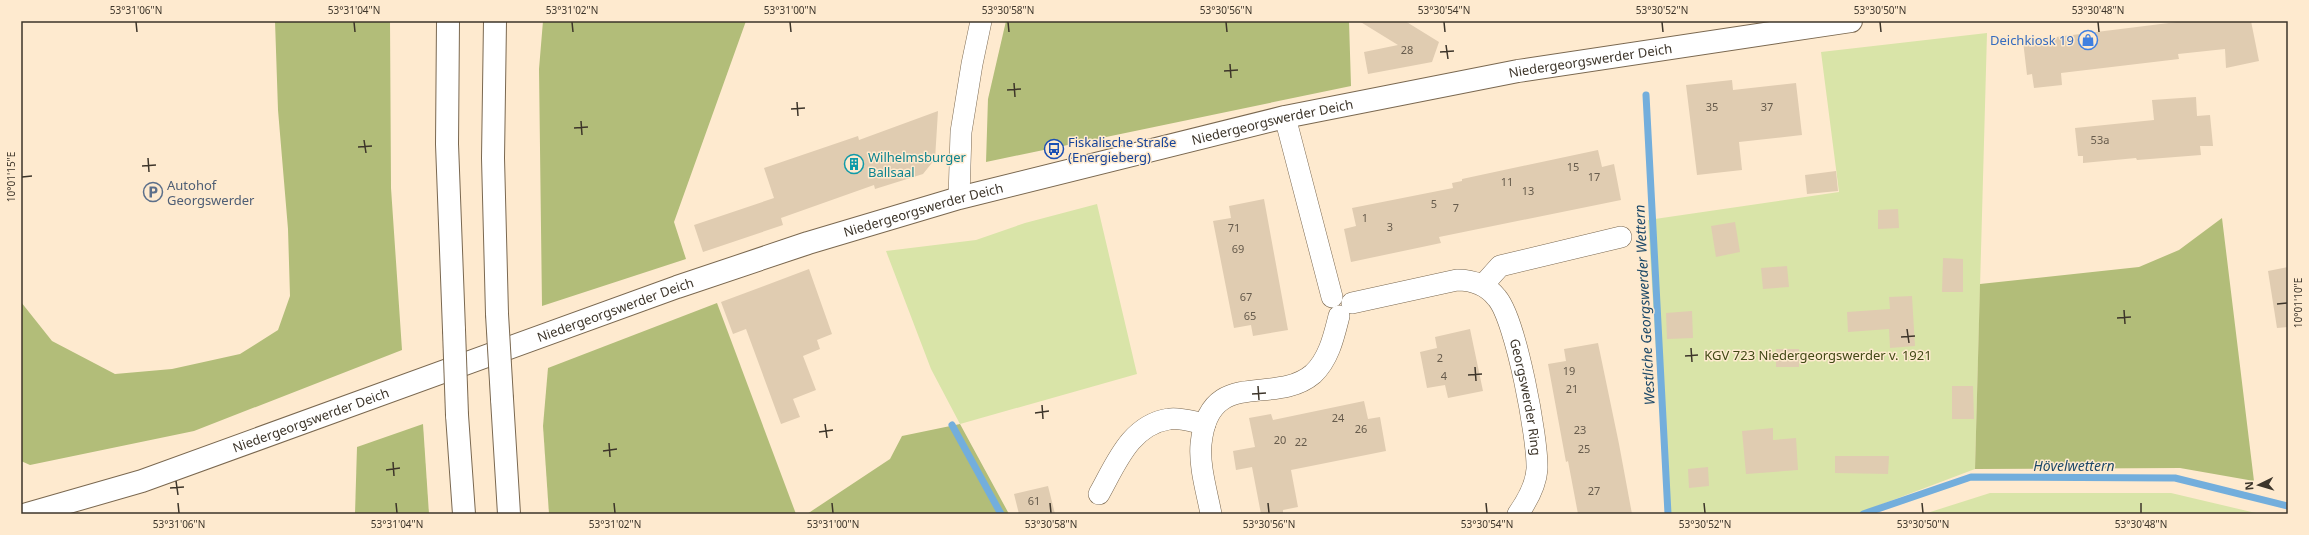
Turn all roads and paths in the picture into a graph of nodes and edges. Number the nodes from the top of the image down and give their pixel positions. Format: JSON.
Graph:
{"nodes":[{"id":1,"x":448,"y":21,"type":"edge"},
{"id":2,"x":495,"y":21,"type":"edge"},
{"id":3,"x":981,"y":21,"type":"edge"},
{"id":4,"x":1851,"y":21,"type":"edge"},
{"id":5,"x":1286,"y":117,"type":"junction"},
{"id":6,"x":959,"y":198,"type":"junction"},
{"id":7,"x":1621,"y":237,"type":"dead end"},
{"id":8,"x":1484,"y":285,"type":"junction"},
{"id":9,"x":1341,"y":305,"type":"junction"},
{"id":10,"x":1205,"y":424,"type":"junction"},
{"id":11,"x":1100,"y":494,"type":"dead end"},
{"id":12,"x":27,"y":514,"type":"edge"},
{"id":13,"x":464,"y":514,"type":"edge"},
{"id":14,"x":509,"y":514,"type":"edge"},
{"id":15,"x":1211,"y":514,"type":"edge"},
{"id":16,"x":1518,"y":514,"type":"edge"}],
"edges":[{"from":1,"to":13,"type":"main road","bridge":true},
{"from":2,"to":14,"type":"main road","bridge":true},
{"from":3,"to":6,"type":"street"},
{"from":4,"to":5,"type":"main road","name":"Niedergeorgswerder Deich"},
{"from":5,"to":6,"type":"main road","name":"Niedergeorgswerder Deich"},
{"from":5,"to":9,"type":"street"},
{"from":6,"to":12,"type":"main road","name":"Niedergeorgswerder Deich"},
{"from":7,"to":8,"type":"street"},
{"from":8,"to":9,"type":"street"},
{"from":8,"to":16,"type":"street","name":"Georgswerder Ring"},
{"from":9,"to":10,"type":"street"},
{"from":10,"to":11,"type":"street"},
{"from":10,"to":15,"type":"street"}]}
